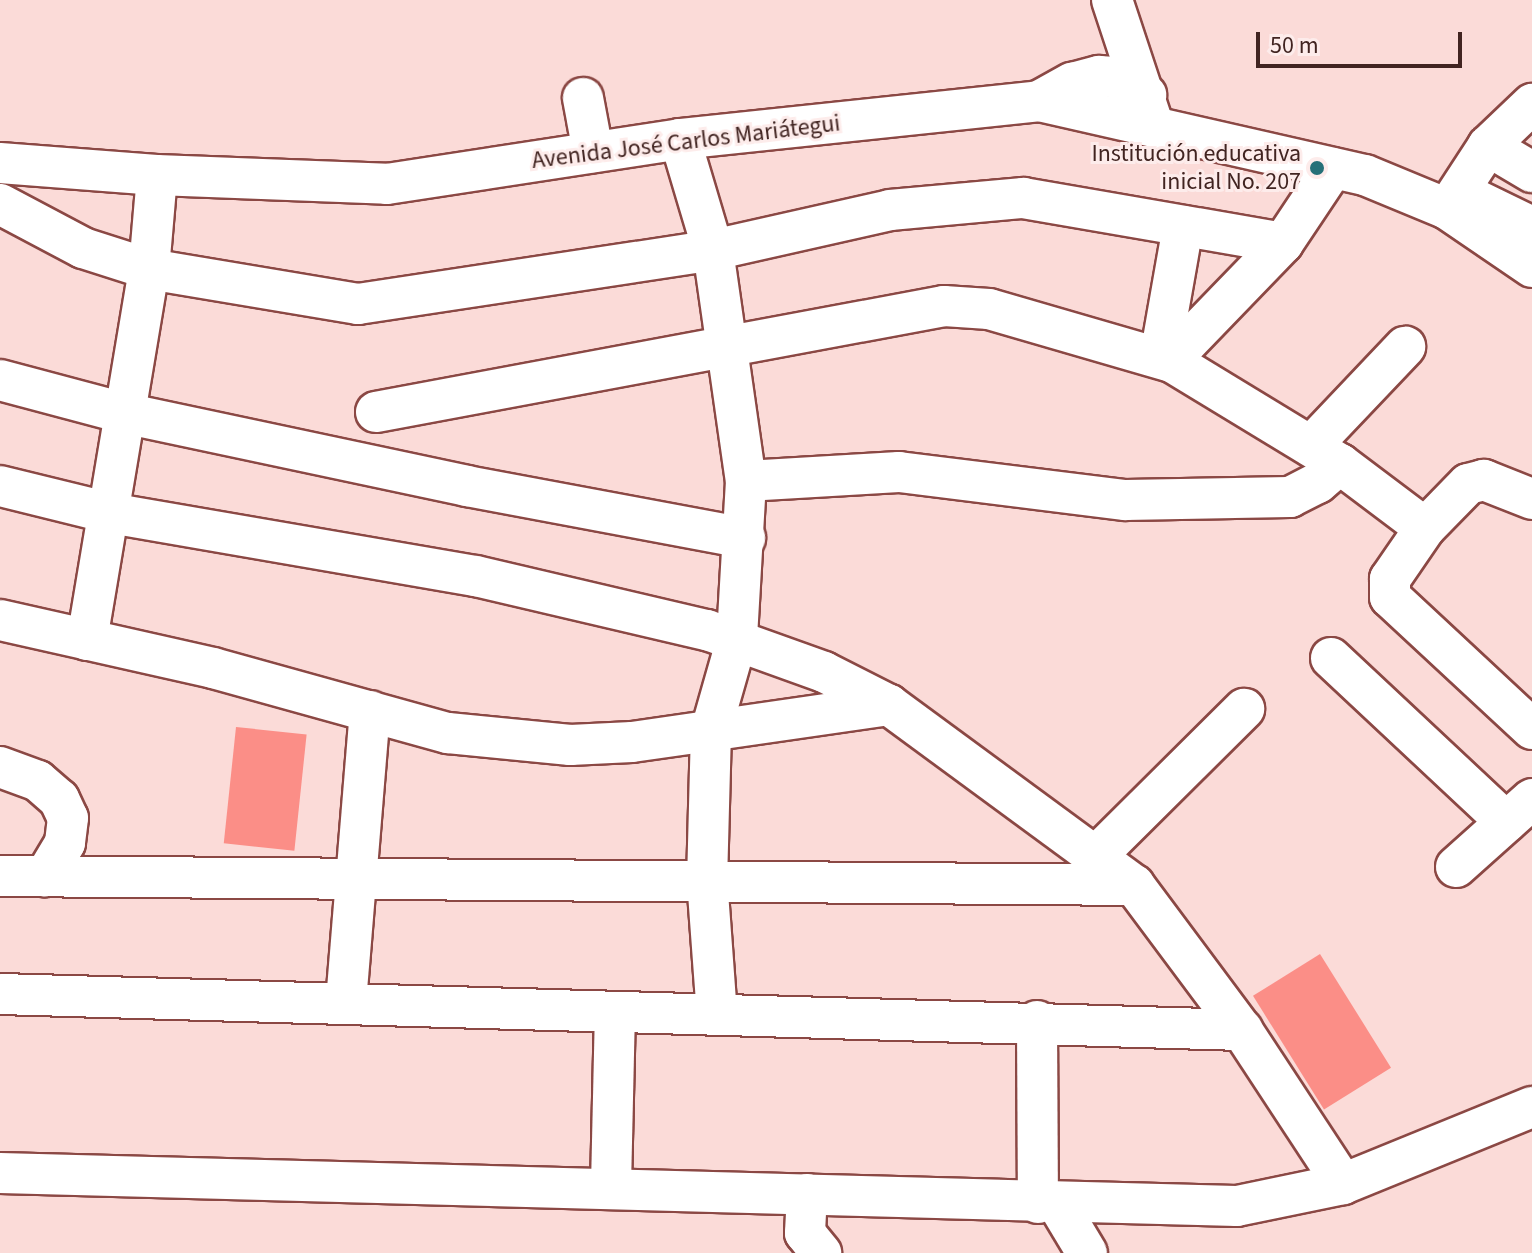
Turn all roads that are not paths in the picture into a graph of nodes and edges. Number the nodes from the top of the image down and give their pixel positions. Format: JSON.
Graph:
{"nodes":[{"id":1,"x":1112,"y":0,"type":"edge"},
{"id":2,"x":583,"y":98,"type":"dead end"},
{"id":3,"x":1532,"y":104,"type":"edge"},
{"id":4,"x":1150,"y":110,"type":"junction"},
{"id":5,"x":680,"y":139,"type":"junction"},
{"id":6,"x":1488,"y":146,"type":"junction"},
{"id":7,"x":593,"y":152,"type":"junction"},
{"id":8,"x":0,"y":163,"type":"edge"},
{"id":9,"x":1349,"y":172,"type":"junction"},
{"id":10,"x":1532,"y":172,"type":"edge"},
{"id":11,"x":157,"y":175,"type":"junction"},
{"id":12,"x":1452,"y":200,"type":"junction"},
{"id":13,"x":0,"y":204,"type":"edge"},
{"id":14,"x":1183,"y":226,"type":"junction"},
{"id":15,"x":1532,"y":227,"type":"edge"},
{"id":16,"x":1283,"y":243,"type":"junction"},
{"id":17,"x":713,"y":250,"type":"junction"},
{"id":18,"x":1532,"y":267,"type":"edge"},
{"id":19,"x":149,"y":269,"type":"junction"},
{"id":20,"x":730,"y":346,"type":"junction"},
{"id":21,"x":1405,"y":347,"type":"dead end"},
{"id":22,"x":1165,"y":359,"type":"junction"},
{"id":23,"x":0,"y":380,"type":"edge"},
{"id":24,"x":376,"y":412,"type":"dead end"},
{"id":25,"x":124,"y":413,"type":"junction"},
{"id":26,"x":1325,"y":455,"type":"junction"},
{"id":27,"x":746,"y":481,"type":"junction"},
{"id":28,"x":0,"y":486,"type":"edge"},
{"id":29,"x":1532,"y":499,"type":"edge"},
{"id":30,"x":110,"y":513,"type":"junction"},
{"id":31,"x":1425,"y":528,"type":"junction"},
{"id":32,"x":745,"y":538,"type":"junction"},
{"id":33,"x":0,"y":620,"type":"edge"},
{"id":34,"x":737,"y":639,"type":"junction"},
{"id":35,"x":87,"y":640,"type":"junction"},
{"id":36,"x":1331,"y":658,"type":"dead end"},
{"id":37,"x":889,"y":705,"type":"junction"},
{"id":38,"x":1244,"y":709,"type":"dead end"},
{"id":39,"x":370,"y":711,"type":"junction"},
{"id":40,"x":1532,"y":729,"type":"edge"},
{"id":41,"x":711,"y":730,"type":"junction"},
{"id":42,"x":0,"y":767,"type":"edge"},
{"id":43,"x":1519,"y":811,"type":"edge"},
{"id":44,"x":1096,"y":856,"type":"junction"},
{"id":45,"x":1456,"y":867,"type":"dead end"},
{"id":46,"x":0,"y":876,"type":"edge"},
{"id":47,"x":45,"y":876,"type":"junction"},
{"id":48,"x":354,"y":878,"type":"junction"},
{"id":49,"x":707,"y":879,"type":"junction"},
{"id":50,"x":1134,"y":885,"type":"junction"},
{"id":51,"x":0,"y":994,"type":"edge"},
{"id":52,"x":346,"y":1002,"type":"junction"},
{"id":53,"x":615,"y":1013,"type":"junction"},
{"id":54,"x":717,"y":1015,"type":"junction"},
{"id":55,"x":1037,"y":1021,"type":"junction"},
{"id":56,"x":1242,"y":1030,"type":"junction"},
{"id":57,"x":1532,"y":1107,"type":"edge"},
{"id":58,"x":0,"y":1173,"type":"edge"},
{"id":59,"x":1343,"y":1184,"type":"junction"},
{"id":60,"x":611,"y":1186,"type":"junction"},
{"id":61,"x":1048,"y":1203,"type":"junction"},
{"id":62,"x":809,"y":1233,"type":"edge"},
{"id":63,"x":1087,"y":1253,"type":"edge"}],
"edges":[{"from":1,"to":4,"type":"street"},
{"from":2,"to":7,"type":"street"},
{"from":3,"to":6,"type":"street"},
{"from":4,"to":5,"type":"street","name":"Avenida José Carlos Mariátegui"},
{"from":4,"to":9,"type":"street","name":"Avenida José Carlos Mariátegui"},
{"from":5,"to":7,"type":"street","name":"Avenida José Carlos Mariátegui"},
{"from":5,"to":17,"type":"street"},
{"from":6,"to":10,"type":"street"},
{"from":6,"to":12,"type":"street"},
{"from":7,"to":11,"type":"street","name":"Avenida José Carlos Mariátegui"},
{"from":8,"to":11,"type":"street","name":"Avenida José Carlos Mariátegui"},
{"from":9,"to":12,"type":"street","name":"Avenida José Carlos Mariátegui"},
{"from":9,"to":16,"type":"street"},
{"from":11,"to":19,"type":"street"},
{"from":12,"to":15,"type":"street","name":"Avenida José Carlos Mariátegui"},
{"from":12,"to":18,"type":"street","name":"Avenida José Carlos Mariátegui"},
{"from":13,"to":19,"type":"street"},
{"from":14,"to":16,"type":"street"},
{"from":14,"to":17,"type":"street"},
{"from":14,"to":22,"type":"street"},
{"from":16,"to":22,"type":"street"},
{"from":17,"to":19,"type":"street"},
{"from":17,"to":20,"type":"street"},
{"from":19,"to":25,"type":"street"},
{"from":20,"to":22,"type":"street"},
{"from":20,"to":24,"type":"street"},
{"from":20,"to":27,"type":"street"},
{"from":21,"to":26,"type":"street"},
{"from":22,"to":26,"type":"street"},
{"from":23,"to":25,"type":"street"},
{"from":25,"to":30,"type":"street"},
{"from":25,"to":32,"type":"street"},
{"from":26,"to":27,"type":"street"},
{"from":26,"to":31,"type":"street"},
{"from":27,"to":32,"type":"street"},
{"from":28,"to":30,"type":"street"},
{"from":29,"to":31,"type":"street"},
{"from":30,"to":34,"type":"street"},
{"from":30,"to":35,"type":"street"},
{"from":31,"to":40,"type":"street"},
{"from":32,"to":34,"type":"street"},
{"from":33,"to":35,"type":"street"},
{"from":34,"to":37,"type":"street"},
{"from":34,"to":41,"type":"street"},
{"from":35,"to":39,"type":"street"},
{"from":36,"to":43,"type":"street"},
{"from":37,"to":41,"type":"street"},
{"from":37,"to":44,"type":"street"},
{"from":38,"to":44,"type":"street"},
{"from":39,"to":41,"type":"street"},
{"from":39,"to":48,"type":"street"},
{"from":41,"to":49,"type":"street"},
{"from":42,"to":47,"type":"street"},
{"from":43,"to":45,"type":"street"},
{"from":44,"to":50,"type":"street"},
{"from":46,"to":47,"type":"street"},
{"from":47,"to":48,"type":"street"},
{"from":48,"to":49,"type":"street"},
{"from":48,"to":52,"type":"street"},
{"from":49,"to":50,"type":"street"},
{"from":49,"to":54,"type":"street"},
{"from":50,"to":56,"type":"street"},
{"from":51,"to":52,"type":"street"},
{"from":52,"to":53,"type":"street"},
{"from":53,"to":54,"type":"street"},
{"from":53,"to":60,"type":"street"},
{"from":54,"to":55,"type":"street"},
{"from":55,"to":56,"type":"street"},
{"from":55,"to":61,"type":"street"},
{"from":56,"to":59,"type":"street"},
{"from":57,"to":59,"type":"street"},
{"from":58,"to":60,"type":"street"},
{"from":59,"to":61,"type":"street"},
{"from":60,"to":62,"type":"street"},
{"from":61,"to":62,"type":"street"},
{"from":61,"to":63,"type":"street"}]}
